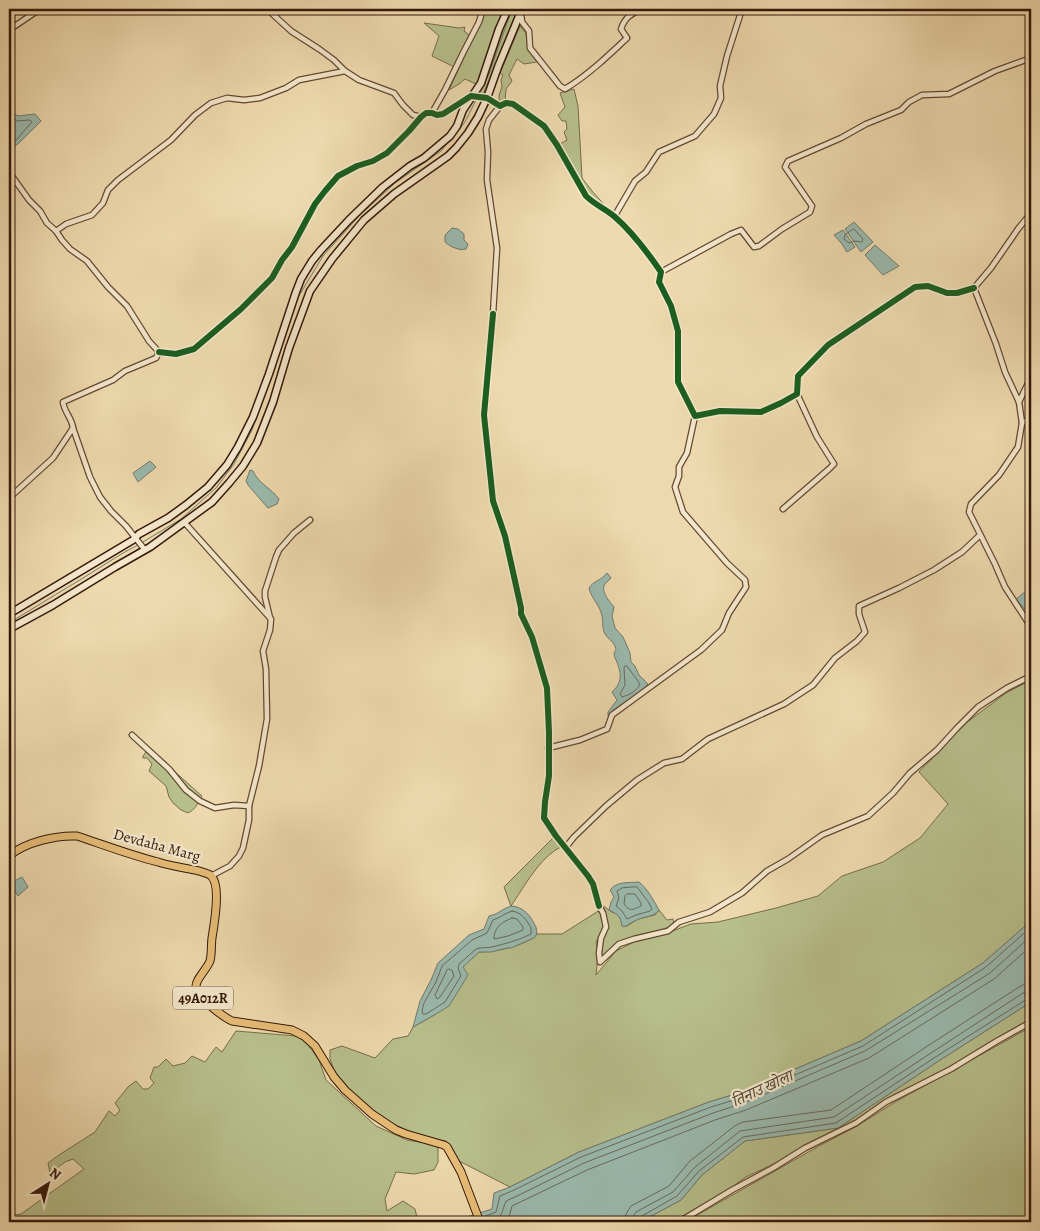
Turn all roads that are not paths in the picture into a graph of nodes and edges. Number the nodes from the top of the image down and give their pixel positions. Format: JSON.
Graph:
{"nodes":[{"id":1,"x":40,"y":9,"type":"edge"},
{"id":2,"x":267,"y":9,"type":"edge"},
{"id":3,"x":483,"y":9,"type":"edge"},
{"id":4,"x":508,"y":9,"type":"edge"},
{"id":5,"x":642,"y":9,"type":"edge"},
{"id":6,"x":742,"y":9,"type":"edge"},
{"id":7,"x":521,"y":11,"type":"edge"},
{"id":8,"x":9,"y":30,"type":"edge"},
{"id":9,"x":1031,"y":58,"type":"edge"},
{"id":10,"x":345,"y":71,"type":"junction"},
{"id":11,"x":473,"y":96,"type":"junction"},
{"id":12,"x":484,"y":98,"type":"junction"},
{"id":13,"x":500,"y":106,"type":"junction"},
{"id":14,"x":432,"y":113,"type":"junction"},
{"id":15,"x":421,"y":117,"type":"junction"},
{"id":16,"x":9,"y":172,"type":"edge"},
{"id":17,"x":1031,"y":213,"type":"edge"},
{"id":18,"x":614,"y":217,"type":"junction"},
{"id":19,"x":56,"y":231,"type":"junction"},
{"id":20,"x":661,"y":272,"type":"junction"},
{"id":21,"x":974,"y":288,"type":"junction"},
{"id":22,"x":159,"y":352,"type":"junction"},
{"id":23,"x":1031,"y":377,"type":"edge"},
{"id":24,"x":797,"y":394,"type":"junction"},
{"id":25,"x":1019,"y":402,"type":"junction"},
{"id":26,"x":695,"y":416,"type":"junction"},
{"id":27,"x":1031,"y":418,"type":"edge"},
{"id":28,"x":1022,"y":423,"type":"junction"},
{"id":29,"x":73,"y":428,"type":"junction"},
{"id":30,"x":9,"y":498,"type":"edge"},
{"id":31,"x":783,"y":509,"type":"dead end"},
{"id":32,"x":310,"y":520,"type":"dead end"},
{"id":33,"x":184,"y":522,"type":"junction"},
{"id":34,"x":980,"y":535,"type":"junction"},
{"id":35,"x":135,"y":537,"type":"junction"},
{"id":36,"x":145,"y":550,"type":"junction"},
{"id":37,"x":9,"y":614,"type":"edge"},
{"id":38,"x":271,"y":619,"type":"junction"},
{"id":39,"x":1031,"y":627,"type":"edge"},
{"id":40,"x":9,"y":629,"type":"edge"},
{"id":41,"x":1031,"y":676,"type":"edge"},
{"id":42,"x":132,"y":735,"type":"dead end"},
{"id":43,"x":548,"y":748,"type":"junction"},
{"id":44,"x":250,"y":806,"type":"junction"},
{"id":45,"x":566,"y":848,"type":"junction"},
{"id":46,"x":9,"y":856,"type":"edge"},
{"id":47,"x":212,"y":876,"type":"junction"},
{"id":48,"x":1031,"y":1022,"type":"edge"},
{"id":49,"x":480,"y":1222,"type":"edge"},
{"id":50,"x":680,"y":1222,"type":"edge"}],
"edges":[{"from":1,"to":8,"type":"street"},
{"from":2,"to":10,"type":"street"},
{"from":3,"to":14,"type":"street"},
{"from":4,"to":11,"type":"main road"},
{"from":5,"to":7,"type":"street"},
{"from":6,"to":18,"type":"street"},
{"from":7,"to":12,"type":"main road"},
{"from":9,"to":20,"type":"street"},
{"from":10,"to":15,"type":"street"},
{"from":10,"to":19,"type":"street"},
{"from":11,"to":12,"type":"street"},
{"from":11,"to":14,"type":"street"},
{"from":11,"to":35,"type":"main road"},
{"from":12,"to":13,"type":"street"},
{"from":12,"to":33,"type":"main road"},
{"from":13,"to":18,"type":"street"},
{"from":13,"to":43,"type":"street"},
{"from":14,"to":15,"type":"street"},
{"from":15,"to":22,"type":"street"},
{"from":16,"to":19,"type":"street"},
{"from":17,"to":21,"type":"street"},
{"from":18,"to":20,"type":"street"},
{"from":19,"to":22,"type":"street"},
{"from":20,"to":26,"type":"street"},
{"from":21,"to":24,"type":"street"},
{"from":21,"to":25,"type":"street"},
{"from":22,"to":29,"type":"street"},
{"from":23,"to":25,"type":"street"},
{"from":24,"to":26,"type":"street"},
{"from":24,"to":31,"type":"street"},
{"from":25,"to":28,"type":"street"},
{"from":26,"to":43,"type":"street"},
{"from":27,"to":28,"type":"street"},
{"from":28,"to":34,"type":"street"},
{"from":29,"to":30,"type":"street"},
{"from":29,"to":35,"type":"street"},
{"from":32,"to":38,"type":"street"},
{"from":33,"to":36,"type":"main road"},
{"from":33,"to":38,"type":"street"},
{"from":34,"to":39,"type":"street"},
{"from":34,"to":45,"type":"street"},
{"from":35,"to":36,"type":"street"},
{"from":35,"to":37,"type":"main road"},
{"from":36,"to":40,"type":"main road"},
{"from":38,"to":44,"type":"street"},
{"from":41,"to":45,"type":"street"},
{"from":42,"to":44,"type":"street"},
{"from":43,"to":45,"type":"street"},
{"from":44,"to":47,"type":"street"},
{"from":46,"to":47,"type":"main road","name":"Devdaha Marg"},
{"from":47,"to":49,"type":"main road","name":"Devdaha Marg","number":"49A012R"},
{"from":48,"to":50,"type":"street"}]}
